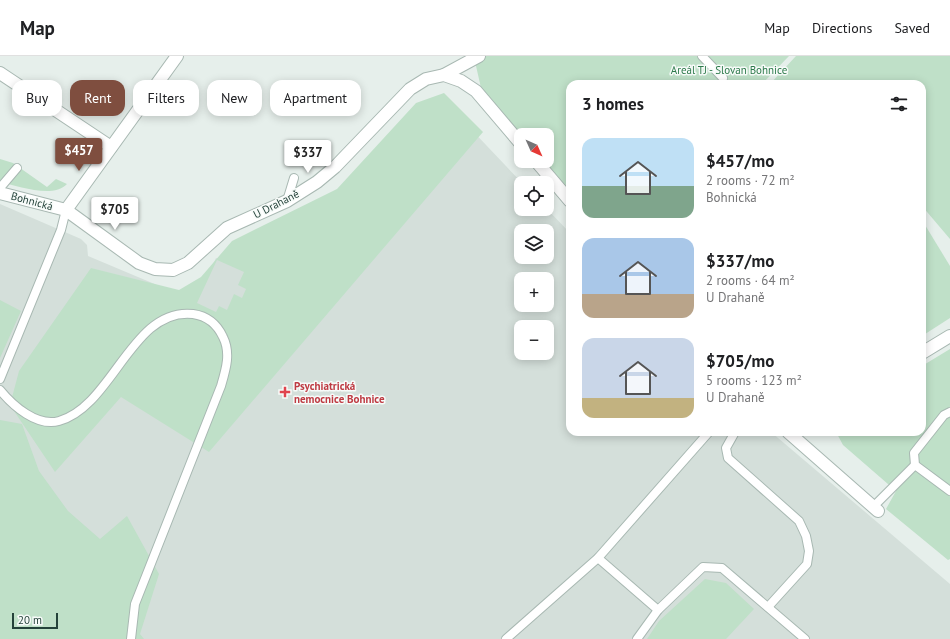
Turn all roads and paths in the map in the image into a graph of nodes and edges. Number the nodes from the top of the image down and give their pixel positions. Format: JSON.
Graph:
{"nodes":[{"id":1,"x":177,"y":56,"type":"edge"},
{"id":2,"x":479,"y":56,"type":"edge"},
{"id":3,"x":702,"y":56,"type":"edge"},
{"id":4,"x":0,"y":73,"type":"edge"},
{"id":5,"x":444,"y":75,"type":"junction"},
{"id":6,"x":724,"y":78,"type":"dead end"},
{"id":7,"x":514,"y":136,"type":"edge"},
{"id":8,"x":111,"y":147,"type":"junction"},
{"id":9,"x":17,"y":168,"type":"dead end"},
{"id":10,"x":542,"y":168,"type":"edge"},
{"id":11,"x":294,"y":178,"type":"dead end"},
{"id":12,"x":0,"y":188,"type":"edge"},
{"id":13,"x":0,"y":193,"type":"edge"},
{"id":14,"x":566,"y":197,"type":"edge"},
{"id":15,"x":287,"y":201,"type":"junction"},
{"id":16,"x":66,"y":210,"type":"junction"},
{"id":17,"x":950,"y":336,"type":"edge"},
{"id":18,"x":926,"y":350,"type":"edge"},
{"id":19,"x":0,"y":379,"type":"edge"},
{"id":20,"x":0,"y":390,"type":"edge"},
{"id":21,"x":950,"y":412,"type":"edge"},
{"id":22,"x":705,"y":436,"type":"edge"},
{"id":23,"x":733,"y":436,"type":"edge"},
{"id":24,"x":793,"y":436,"type":"edge"},
{"id":25,"x":915,"y":465,"type":"junction"},
{"id":26,"x":950,"y":492,"type":"edge"},
{"id":27,"x":875,"y":509,"type":"joint"},
{"id":28,"x":598,"y":558,"type":"junction"},
{"id":29,"x":768,"y":607,"type":"junction"},
{"id":30,"x":658,"y":610,"type":"junction"},
{"id":31,"x":131,"y":639,"type":"edge"},
{"id":32,"x":506,"y":639,"type":"edge"},
{"id":33,"x":637,"y":639,"type":"edge"},
{"id":34,"x":804,"y":639,"type":"edge"}],
"edges":[{"from":1,"to":8,"type":"street","name":"Bohnická"},
{"from":2,"to":5,"type":"street","name":"U Drahaně"},
{"from":3,"to":6,"type":"lane"},
{"from":4,"to":8,"type":"street"},
{"from":5,"to":7,"type":"street"},
{"from":5,"to":15,"type":"street","name":"U Drahaně"},
{"from":8,"to":16,"type":"street","name":"Bohnická"},
{"from":9,"to":12,"type":"lane"},
{"from":10,"to":14,"type":"street"},
{"from":11,"to":15,"type":"lane"},
{"from":13,"to":16,"type":"street","name":"Bohnická"},
{"from":15,"to":16,"type":"street","name":"U Drahaně"},
{"from":16,"to":19,"type":"lane"},
{"from":17,"to":18,"type":"street"},
{"from":20,"to":31,"type":"lane"},
{"from":21,"to":25,"type":"lane"},
{"from":22,"to":28,"type":"lane"},
{"from":23,"to":29,"type":"lane"},
{"from":24,"to":27,"type":"street"},
{"from":25,"to":26,"type":"lane"},
{"from":25,"to":27,"type":"lane"},
{"from":28,"to":30,"type":"lane"},
{"from":28,"to":32,"type":"lane"},
{"from":29,"to":30,"type":"lane"},
{"from":29,"to":34,"type":"lane"},
{"from":30,"to":33,"type":"lane"}]}
